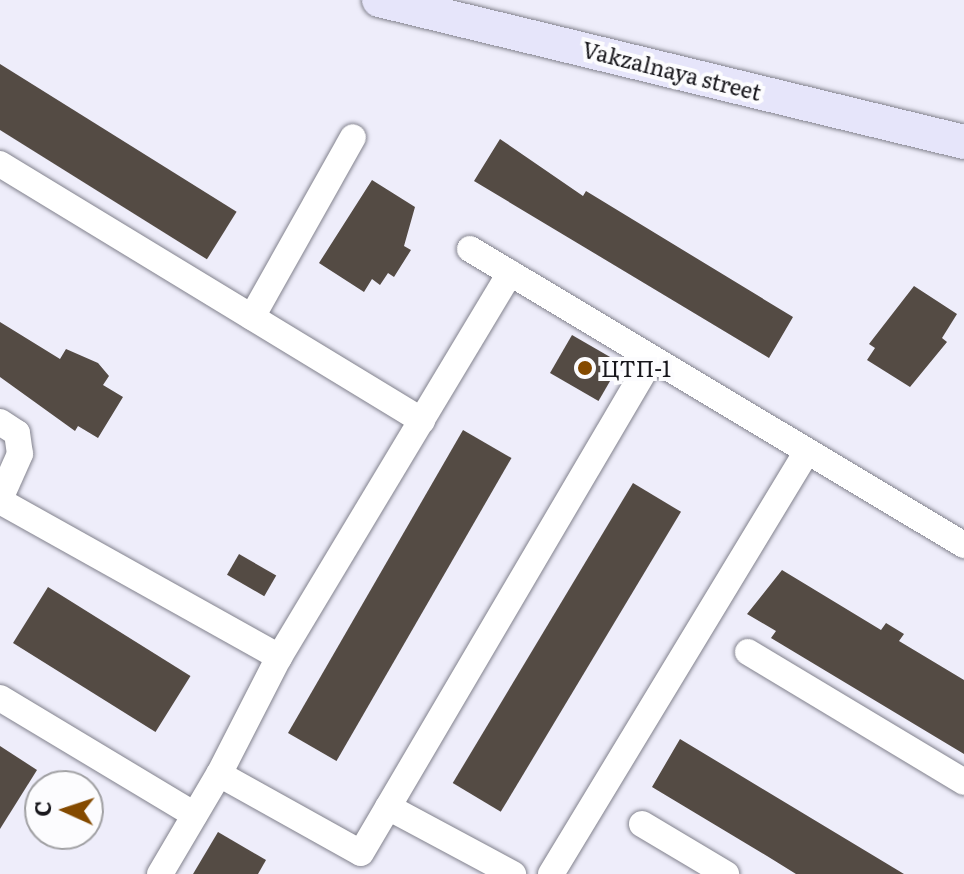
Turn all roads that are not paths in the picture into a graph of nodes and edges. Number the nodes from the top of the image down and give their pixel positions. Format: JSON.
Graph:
{"nodes":[{"id":1,"x":379,"y":0,"type":"edge"},
{"id":2,"x":472,"y":10,"type":"edge"},
{"id":3,"x":353,"y":137,"type":"dead end"},
{"id":4,"x":964,"y":142,"type":"edge"},
{"id":5,"x":0,"y":164,"type":"edge"},
{"id":6,"x":470,"y":249,"type":"dead end"},
{"id":7,"x":510,"y":273,"type":"junction"},
{"id":8,"x":252,"y":317,"type":"junction"},
{"id":9,"x":652,"y":358,"type":"junction"},
{"id":10,"x":422,"y":421,"type":"junction"},
{"id":11,"x":0,"y":422,"type":"edge"},
{"id":12,"x":807,"y":451,"type":"junction"},
{"id":13,"x":0,"y":500,"type":"edge"},
{"id":14,"x":964,"y":545,"type":"edge"},
{"id":15,"x":748,"y":652,"type":"dead end"},
{"id":16,"x":279,"y":657,"type":"junction"},
{"id":17,"x":0,"y":698,"type":"edge"},
{"id":18,"x":219,"y":774,"type":"junction"},
{"id":19,"x":964,"y":782,"type":"edge"},
{"id":20,"x":388,"y":807,"type":"junction"},
{"id":21,"x":195,"y":815,"type":"junction"},
{"id":22,"x":642,"y":824,"type":"dead end"},
{"id":23,"x":160,"y":874,"type":"edge"},
{"id":24,"x":513,"y":874,"type":"edge"},
{"id":25,"x":551,"y":874,"type":"edge"},
{"id":26,"x":726,"y":874,"type":"edge"}],
"edges":[{"from":1,"to":2,"type":"main road","name":"Vakzalnaya street"},
{"from":2,"to":4,"type":"main road","name":"Vakzalnaya street"},
{"from":3,"to":8,"type":"lane"},
{"from":5,"to":8,"type":"lane"},
{"from":6,"to":7,"type":"lane"},
{"from":7,"to":9,"type":"lane"},
{"from":7,"to":10,"type":"lane"},
{"from":8,"to":10,"type":"lane"},
{"from":9,"to":12,"type":"lane"},
{"from":9,"to":20,"type":"lane"},
{"from":10,"to":16,"type":"lane"},
{"from":11,"to":13,"type":"lane"},
{"from":12,"to":14,"type":"lane"},
{"from":12,"to":25,"type":"lane"},
{"from":13,"to":16,"type":"lane"},
{"from":15,"to":19,"type":"lane"},
{"from":16,"to":18,"type":"lane"},
{"from":17,"to":21,"type":"lane"},
{"from":18,"to":20,"type":"lane"},
{"from":18,"to":21,"type":"lane"},
{"from":20,"to":24,"type":"lane"},
{"from":21,"to":23,"type":"lane"},
{"from":22,"to":26,"type":"lane"}]}
